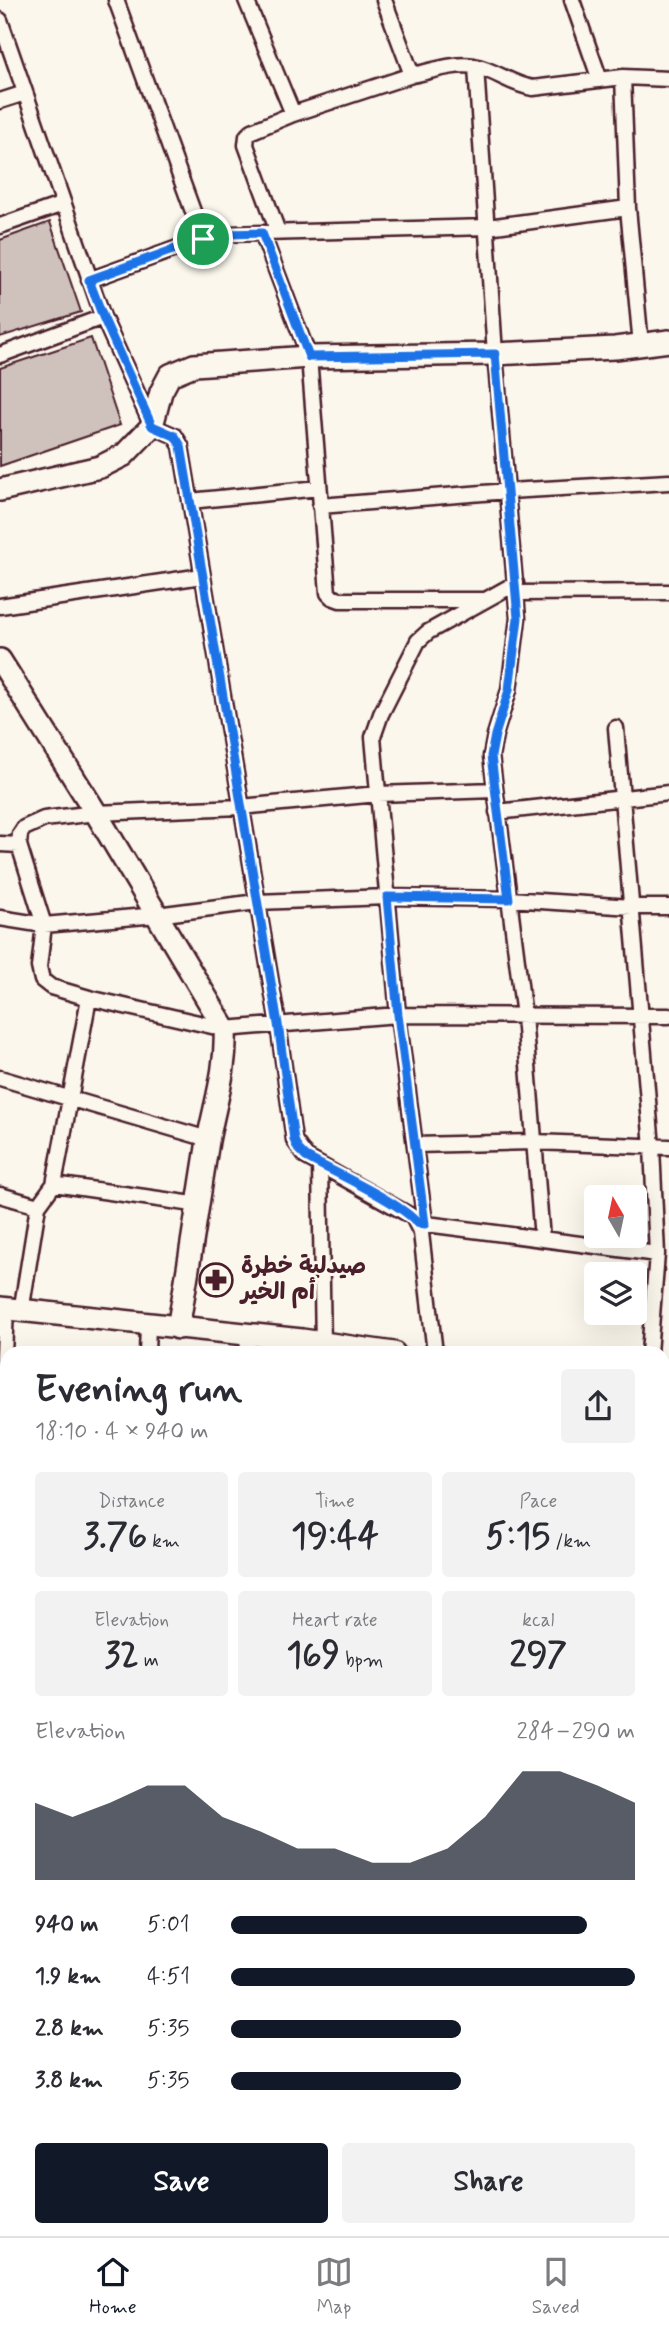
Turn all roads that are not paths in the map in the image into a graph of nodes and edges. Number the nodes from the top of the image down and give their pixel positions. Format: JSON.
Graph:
{"nodes":[{"id":1,"x":116,"y":0,"type":"edge"},
{"id":2,"x":246,"y":0,"type":"edge"},
{"id":3,"x":384,"y":0,"type":"edge"},
{"id":4,"x":572,"y":0,"type":"edge"},
{"id":5,"x":0,"y":20,"type":"edge"},
{"id":6,"x":476,"y":67,"type":"junction"},
{"id":7,"x":412,"y":75,"type":"junction"},
{"id":8,"x":623,"y":78,"type":"junction"},
{"id":9,"x":669,"y":79,"type":"edge"},
{"id":10,"x":600,"y":80,"type":"junction"},
{"id":11,"x":25,"y":93,"type":"junction"},
{"id":12,"x":0,"y":101,"type":"edge"},
{"id":13,"x":293,"y":114,"type":"junction"},
{"id":14,"x":63,"y":204,"type":"junction"},
{"id":15,"x":628,"y":208,"type":"junction"},
{"id":16,"x":0,"y":226,"type":"edge"},
{"id":17,"x":488,"y":227,"type":"junction"},
{"id":18,"x":278,"y":232,"type":"junction"},
{"id":19,"x":262,"y":233,"type":"junction"},
{"id":20,"x":203,"y":239,"type":"junction"},
{"id":21,"x":89,"y":280,"type":"junction"},
{"id":22,"x":103,"y":317,"type":"junction"},
{"id":23,"x":669,"y":341,"type":"edge"},
{"id":24,"x":641,"y":345,"type":"junction"},
{"id":25,"x":495,"y":354,"type":"junction"},
{"id":26,"x":0,"y":355,"type":"edge"},
{"id":27,"x":309,"y":357,"type":"junction"},
{"id":28,"x":152,"y":426,"type":"junction"},
{"id":29,"x":669,"y":482,"type":"edge"},
{"id":30,"x":319,"y":488,"type":"junction"},
{"id":31,"x":0,"y":490,"type":"edge"},
{"id":32,"x":508,"y":491,"type":"junction"},
{"id":33,"x":190,"y":501,"type":"junction"},
{"id":34,"x":320,"y":506,"type":"junction"},
{"id":35,"x":202,"y":576,"type":"junction"},
{"id":36,"x":516,"y":588,"type":"junction"},
{"id":37,"x":669,"y":592,"type":"edge"},
{"id":38,"x":486,"y":600,"type":"junction"},
{"id":39,"x":0,"y":606,"type":"edge"},
{"id":40,"x":0,"y":660,"type":"edge"},
{"id":41,"x":616,"y":728,"type":"dead end"},
{"id":42,"x":495,"y":790,"type":"junction"},
{"id":43,"x":669,"y":793,"type":"edge"},
{"id":44,"x":378,"y":794,"type":"junction"},
{"id":45,"x":623,"y":796,"type":"junction"},
{"id":46,"x":241,"y":807,"type":"junction"},
{"id":47,"x":497,"y":812,"type":"junction"},
{"id":48,"x":96,"y":813,"type":"junction"},
{"id":49,"x":0,"y":844,"type":"edge"},
{"id":50,"x":19,"y":845,"type":"junction"},
{"id":51,"x":387,"y":897,"type":"junction"},
{"id":52,"x":509,"y":899,"type":"junction"},
{"id":53,"x":257,"y":902,"type":"junction"},
{"id":54,"x":632,"y":907,"type":"junction"},
{"id":55,"x":669,"y":907,"type":"edge"},
{"id":56,"x":157,"y":915,"type":"junction"},
{"id":57,"x":0,"y":918,"type":"edge"},
{"id":58,"x":44,"y":925,"type":"junction"},
{"id":59,"x":89,"y":998,"type":"junction"},
{"id":60,"x":398,"y":1015,"type":"junction"},
{"id":61,"x":523,"y":1016,"type":"junction"},
{"id":62,"x":642,"y":1016,"type":"junction"},
{"id":63,"x":669,"y":1016,"type":"edge"},
{"id":64,"x":278,"y":1024,"type":"junction"},
{"id":65,"x":225,"y":1029,"type":"junction"},
{"id":66,"x":0,"y":1078,"type":"edge"},
{"id":67,"x":72,"y":1099,"type":"junction"},
{"id":68,"x":208,"y":1139,"type":"junction"},
{"id":69,"x":534,"y":1142,"type":"junction"},
{"id":70,"x":415,"y":1145,"type":"junction"},
{"id":71,"x":652,"y":1147,"type":"junction"},
{"id":72,"x":669,"y":1147,"type":"edge"},
{"id":73,"x":320,"y":1165,"type":"junction"},
{"id":74,"x":54,"y":1184,"type":"junction"},
{"id":75,"x":0,"y":1195,"type":"edge"},
{"id":76,"x":200,"y":1205,"type":"junction"},
{"id":77,"x":38,"y":1206,"type":"junction"},
{"id":78,"x":421,"y":1224,"type":"junction"},
{"id":79,"x":542,"y":1240,"type":"junction"},
{"id":80,"x":661,"y":1261,"type":"edge"},
{"id":81,"x":9,"y":1310,"type":"edge"},
{"id":82,"x":148,"y":1325,"type":"junction"},
{"id":83,"x":178,"y":1328,"type":"junction"},
{"id":84,"x":248,"y":1344,"type":"edge"},
{"id":85,"x":7,"y":1346,"type":"edge"},
{"id":86,"x":148,"y":1346,"type":"edge"},
{"id":87,"x":286,"y":1346,"type":"edge"},
{"id":88,"x":323,"y":1346,"type":"edge"},
{"id":89,"x":434,"y":1346,"type":"edge"},
{"id":90,"x":650,"y":1346,"type":"edge"}],
"edges":[{"from":1,"to":20,"type":"street"},
{"from":2,"to":13,"type":"street"},
{"from":3,"to":7,"type":"street"},
{"from":4,"to":10,"type":"street"},
{"from":5,"to":11,"type":"street"},
{"from":6,"to":7,"type":"street"},
{"from":6,"to":10,"type":"street"},
{"from":6,"to":17,"type":"street"},
{"from":7,"to":13,"type":"street"},
{"from":8,"to":9,"type":"street"},
{"from":8,"to":10,"type":"street"},
{"from":8,"to":15,"type":"street"},
{"from":11,"to":12,"type":"street"},
{"from":11,"to":14,"type":"street"},
{"from":13,"to":18,"type":"street"},
{"from":14,"to":16,"type":"street"},
{"from":14,"to":21,"type":"street"},
{"from":15,"to":17,"type":"street"},
{"from":15,"to":24,"type":"street"},
{"from":17,"to":18,"type":"street"},
{"from":17,"to":25,"type":"street"},
{"from":18,"to":19,"type":"street"},
{"from":19,"to":20,"type":"street"},
{"from":19,"to":27,"type":"street"},
{"from":20,"to":21,"type":"street"},
{"from":21,"to":22,"type":"street"},
{"from":22,"to":26,"type":"street"},
{"from":22,"to":28,"type":"street"},
{"from":23,"to":24,"type":"street"},
{"from":24,"to":25,"type":"street"},
{"from":25,"to":27,"type":"street"},
{"from":25,"to":32,"type":"street"},
{"from":27,"to":28,"type":"street"},
{"from":27,"to":30,"type":"street"},
{"from":28,"to":31,"type":"street"},
{"from":28,"to":33,"type":"street"},
{"from":29,"to":32,"type":"street"},
{"from":30,"to":33,"type":"street"},
{"from":30,"to":34,"type":"street"},
{"from":32,"to":34,"type":"street"},
{"from":32,"to":36,"type":"street"},
{"from":33,"to":35,"type":"street"},
{"from":34,"to":38,"type":"street"},
{"from":35,"to":39,"type":"street"},
{"from":35,"to":46,"type":"street"},
{"from":36,"to":37,"type":"street"},
{"from":36,"to":38,"type":"street"},
{"from":36,"to":42,"type":"street"},
{"from":38,"to":44,"type":"street"},
{"from":40,"to":48,"type":"street"},
{"from":41,"to":45,"type":"street"},
{"from":42,"to":44,"type":"street"},
{"from":42,"to":47,"type":"street"},
{"from":43,"to":45,"type":"street"},
{"from":44,"to":46,"type":"street"},
{"from":44,"to":51,"type":"street"},
{"from":45,"to":47,"type":"street"},
{"from":45,"to":54,"type":"street"},
{"from":46,"to":48,"type":"street"},
{"from":46,"to":53,"type":"street"},
{"from":47,"to":52,"type":"street"},
{"from":48,"to":50,"type":"street"},
{"from":48,"to":56,"type":"street"},
{"from":49,"to":50,"type":"street"},
{"from":50,"to":58,"type":"street"},
{"from":51,"to":52,"type":"street"},
{"from":51,"to":53,"type":"street"},
{"from":51,"to":60,"type":"street"},
{"from":52,"to":54,"type":"street"},
{"from":52,"to":61,"type":"street"},
{"from":53,"to":56,"type":"street"},
{"from":53,"to":64,"type":"street"},
{"from":54,"to":55,"type":"street"},
{"from":54,"to":62,"type":"street"},
{"from":56,"to":58,"type":"street"},
{"from":56,"to":65,"type":"street"},
{"from":57,"to":58,"type":"street"},
{"from":58,"to":59,"type":"street"},
{"from":59,"to":65,"type":"street"},
{"from":59,"to":67,"type":"street"},
{"from":60,"to":61,"type":"street"},
{"from":60,"to":64,"type":"street"},
{"from":60,"to":70,"type":"street"},
{"from":61,"to":62,"type":"street"},
{"from":61,"to":69,"type":"street"},
{"from":62,"to":63,"type":"street"},
{"from":62,"to":71,"type":"street"},
{"from":64,"to":65,"type":"street"},
{"from":64,"to":73,"type":"street"},
{"from":65,"to":68,"type":"street"},
{"from":66,"to":67,"type":"street"},
{"from":67,"to":68,"type":"street"},
{"from":67,"to":74,"type":"street"},
{"from":68,"to":76,"type":"street"},
{"from":69,"to":70,"type":"street"},
{"from":69,"to":71,"type":"street"},
{"from":69,"to":79,"type":"street"},
{"from":70,"to":78,"type":"street"},
{"from":71,"to":72,"type":"street"},
{"from":71,"to":80,"type":"street"},
{"from":73,"to":78,"type":"street"},
{"from":73,"to":88,"type":"street"},
{"from":74,"to":76,"type":"street"},
{"from":74,"to":77,"type":"street"},
{"from":75,"to":77,"type":"street"},
{"from":76,"to":83,"type":"street"},
{"from":77,"to":81,"type":"street"},
{"from":78,"to":79,"type":"street"},
{"from":78,"to":89,"type":"street"},
{"from":79,"to":80,"type":"street"},
{"from":80,"to":90,"type":"street"},
{"from":81,"to":82,"type":"street"},
{"from":81,"to":85,"type":"street"},
{"from":82,"to":83,"type":"street"},
{"from":82,"to":86,"type":"street"},
{"from":83,"to":84,"type":"street"},
{"from":84,"to":87,"type":"street"}]}
